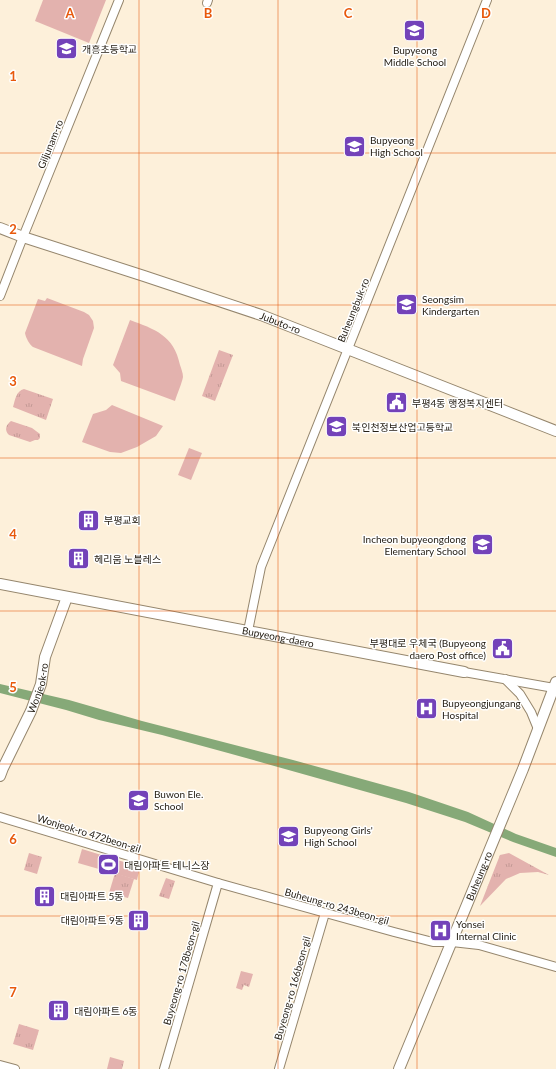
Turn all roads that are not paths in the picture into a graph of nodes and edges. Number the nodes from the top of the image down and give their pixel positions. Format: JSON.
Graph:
{"nodes":[{"id":1,"x":119,"y":0,"type":"edge"},
{"id":2,"x":487,"y":0,"type":"edge"},
{"id":3,"x":0,"y":228,"type":"edge"},
{"id":4,"x":23,"y":237,"type":"junction"},
{"id":5,"x":0,"y":296,"type":"edge"},
{"id":6,"x":348,"y":349,"type":"junction"},
{"id":7,"x":556,"y":431,"type":"edge"},
{"id":8,"x":0,"y":584,"type":"edge"},
{"id":9,"x":67,"y":597,"type":"junction"},
{"id":10,"x":248,"y":630,"type":"junction"},
{"id":11,"x":464,"y":672,"type":"joint"},
{"id":12,"x":505,"y":679,"type":"junction"},
{"id":13,"x":555,"y":686,"type":"edge"},
{"id":14,"x":538,"y":729,"type":"junction"},
{"id":15,"x":0,"y":776,"type":"edge"},
{"id":16,"x":0,"y":817,"type":"edge"},
{"id":17,"x":218,"y":882,"type":"junction"},
{"id":18,"x":325,"y":913,"type":"junction"},
{"id":19,"x":452,"y":942,"type":"junction"},
{"id":20,"x":556,"y":968,"type":"edge"},
{"id":21,"x":0,"y":1065,"type":"edge"},
{"id":22,"x":15,"y":1069,"type":"edge"},
{"id":23,"x":164,"y":1069,"type":"edge"},
{"id":24,"x":279,"y":1069,"type":"edge"},
{"id":25,"x":400,"y":1069,"type":"edge"}],
"edges":[{"from":1,"to":4,"type":"street","name":"Giljunam-ro"},
{"from":2,"to":6,"type":"street","name":"Buheungbuk-ro"},
{"from":3,"to":4,"type":"main road","name":"Jubuto-ro"},
{"from":4,"to":5,"type":"street","name":"Giljunam-ro"},
{"from":4,"to":6,"type":"main road","name":"Jubuto-ro"},
{"from":6,"to":7,"type":"main road","name":"Jubuto-ro"},
{"from":6,"to":10,"type":"street","name":"Buheungbuk-ro"},
{"from":8,"to":9,"type":"main road","name":"Bupyeong-daero"},
{"from":9,"to":10,"type":"main road","name":"Bupyeong-daero"},
{"from":9,"to":15,"type":"main road","name":"Wonjeok-ro"},
{"from":10,"to":11,"type":"main road","name":"Bupyeong-daero"},
{"from":11,"to":12,"type":"street","name":"Bupyeong-daero"},
{"from":12,"to":13,"type":"street","name":"Bupyeong-daero"},
{"from":12,"to":14,"type":"street"},
{"from":13,"to":14,"type":"main road","name":"Buheung-ro"},
{"from":14,"to":19,"type":"main road","name":"Buheung-ro"},
{"from":16,"to":17,"type":"street","name":"Wonjeok-ro 472beon-gil"},
{"from":17,"to":18,"type":"street","name":"Buheung-ro 243beon-gil"},
{"from":17,"to":23,"type":"street","name":"Buyeong-ro 178beon-gil"},
{"from":18,"to":19,"type":"street","name":"Buheung-ro 243beon-gil"},
{"from":18,"to":24,"type":"street","name":"Buyeong-ro 166beon-gil"},
{"from":19,"to":20,"type":"street","name":"Buheung-ro 243beon-gil"},
{"from":19,"to":25,"type":"main road","name":"Buheung-ro"},
{"from":21,"to":22,"type":"street"}]}
